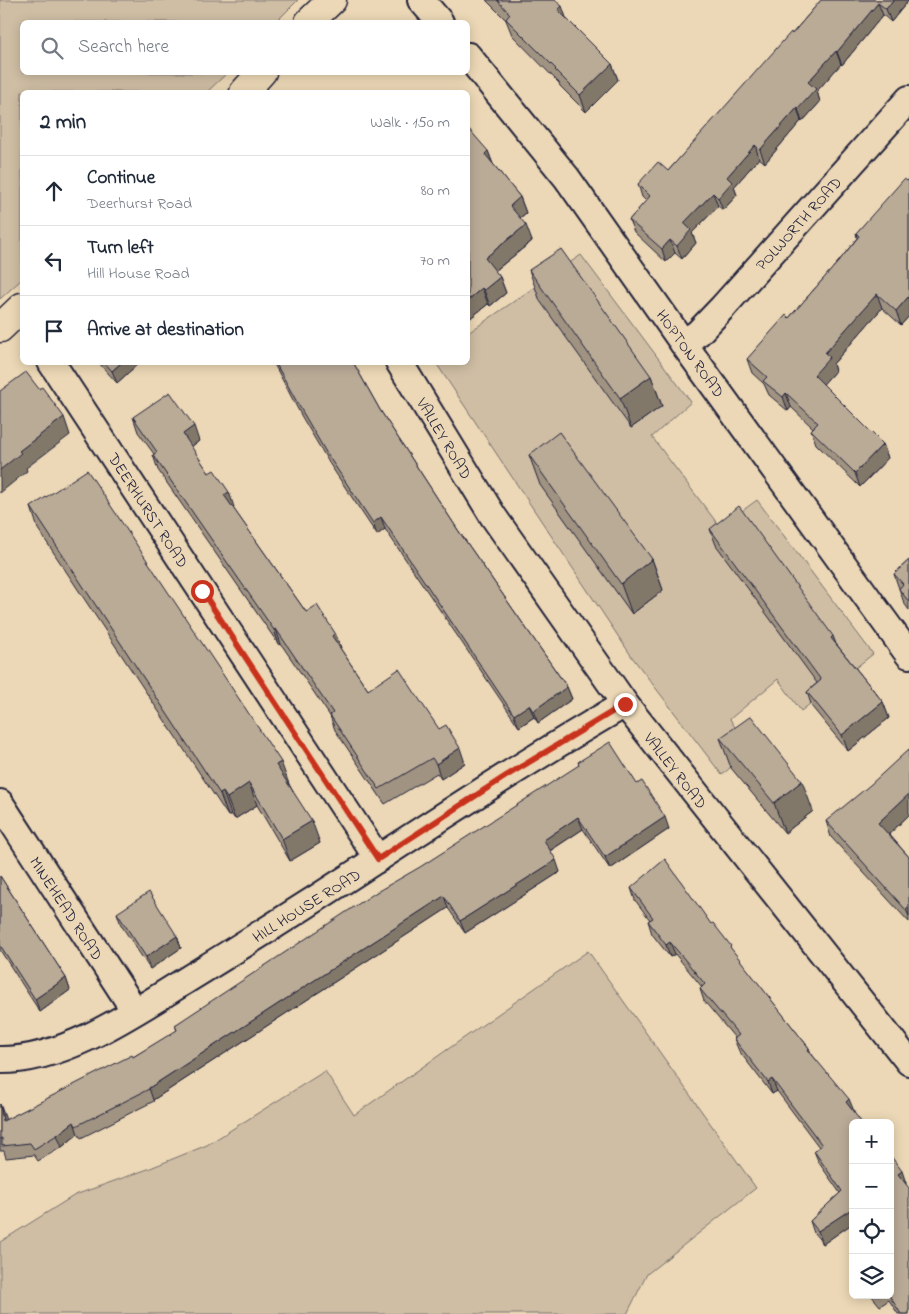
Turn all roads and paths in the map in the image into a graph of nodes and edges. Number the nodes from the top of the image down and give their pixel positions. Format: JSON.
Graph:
{"nodes":[{"id":1,"x":332,"y":0,"type":"edge"},
{"id":2,"x":421,"y":0,"type":"edge"},
{"id":3,"x":312,"y":20,"type":"edge"},
{"id":4,"x":438,"y":20,"type":"edge"},
{"id":5,"x":470,"y":58,"type":"edge"},
{"id":6,"x":909,"y":99,"type":"edge"},
{"id":7,"x":683,"y":343,"type":"junction"},
{"id":8,"x":53,"y":365,"type":"edge"},
{"id":9,"x":401,"y":365,"type":"edge"},
{"id":10,"x":909,"y":655,"type":"edge"},
{"id":11,"x":625,"y":704,"type":"junction"},
{"id":12,"x":0,"y":803,"type":"edge"},
{"id":13,"x":378,"y":859,"type":"junction"},
{"id":14,"x":135,"y":1012,"type":"junction"},
{"id":15,"x":0,"y":1060,"type":"edge"},
{"id":16,"x":909,"y":1062,"type":"edge"}],
"edges":[{"from":1,"to":3,"type":"main road"},
{"from":2,"to":4,"type":"street"},
{"from":5,"to":7,"type":"street","name":"HOPTON ROAD"},
{"from":6,"to":7,"type":"street","name":"POLWORTH ROAD"},
{"from":7,"to":10,"type":"street","name":"HOPTON ROAD"},
{"from":8,"to":13,"type":"street","name":"DEERHURST ROAD"},
{"from":9,"to":11,"type":"street","name":"VALLEY ROAD"},
{"from":11,"to":13,"type":"street","name":"HILL HOUSE ROAD"},
{"from":11,"to":16,"type":"street","name":"VALLEY ROAD"},
{"from":12,"to":14,"type":"street","name":"MINEHEAD ROAD"},
{"from":13,"to":14,"type":"street","name":"HILL HOUSE ROAD"},
{"from":14,"to":15,"type":"street","name":"HILL HOUSE ROAD"}]}
